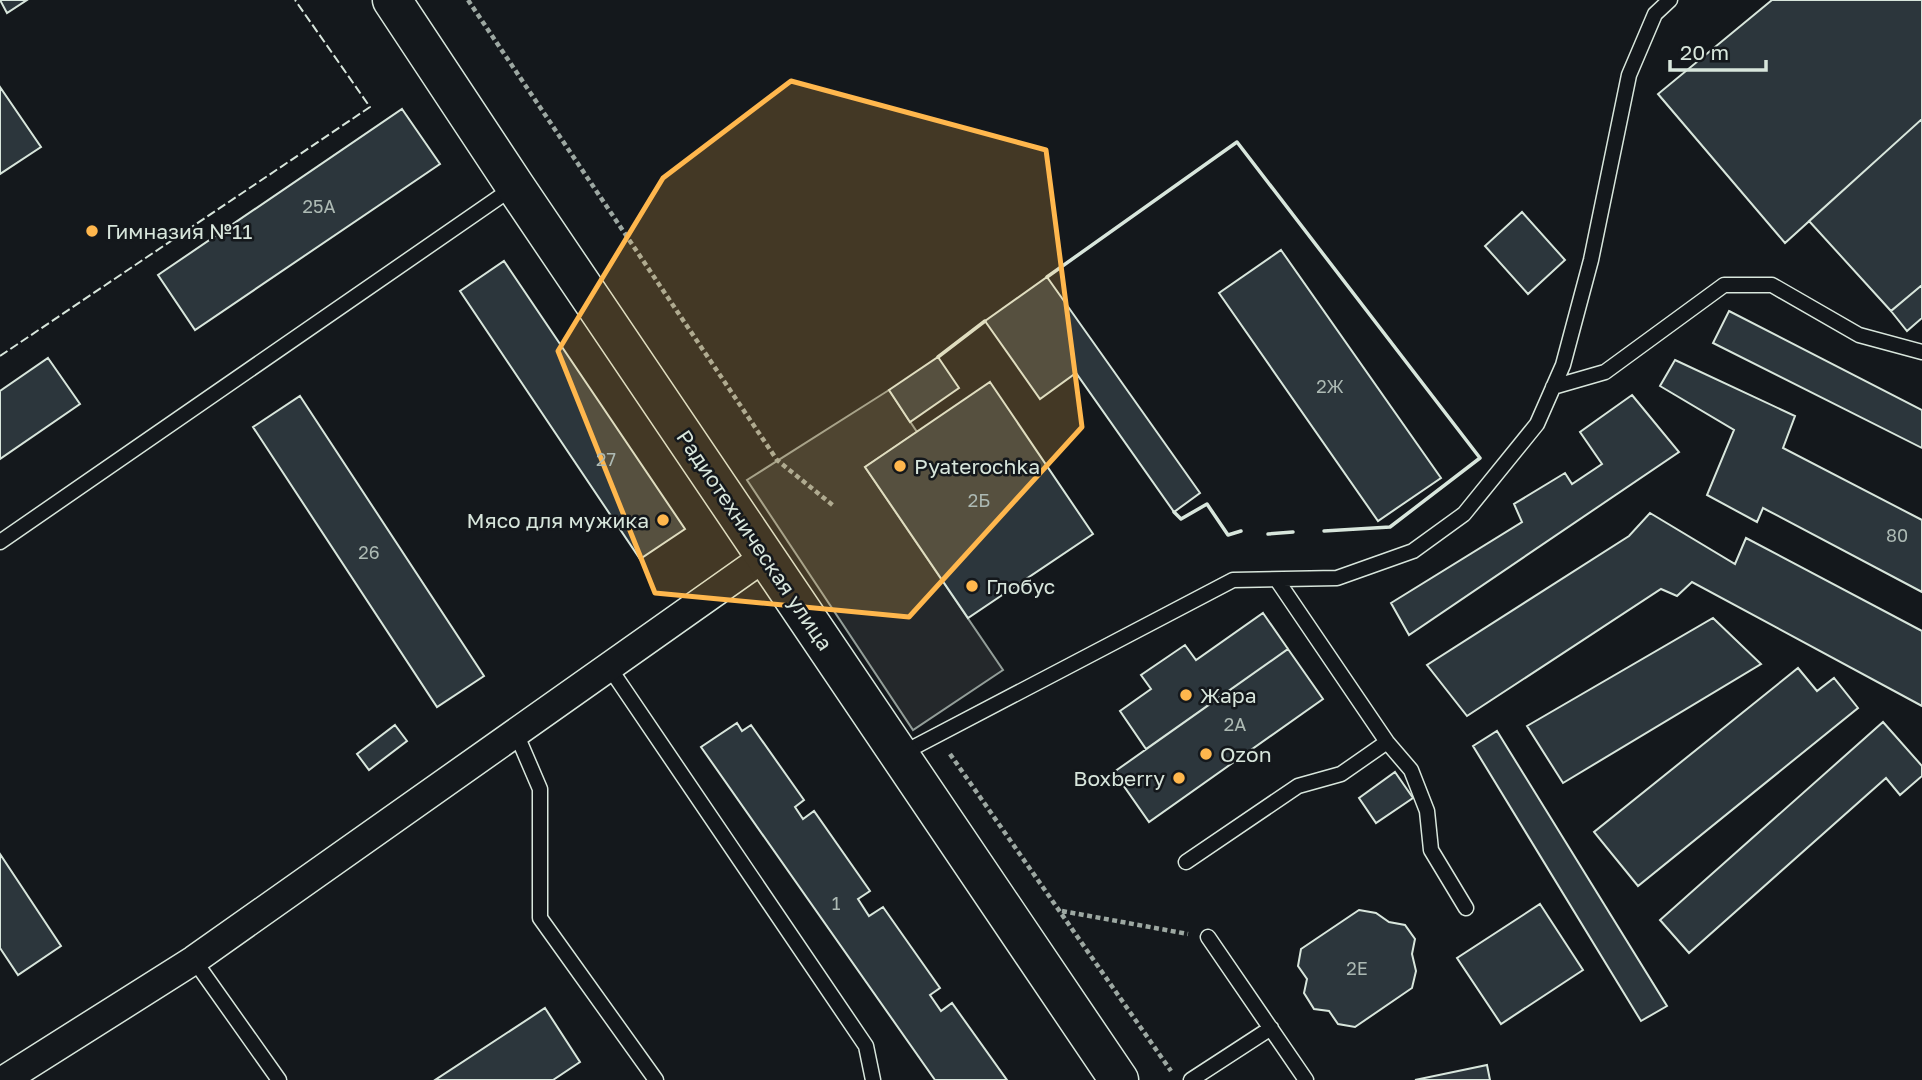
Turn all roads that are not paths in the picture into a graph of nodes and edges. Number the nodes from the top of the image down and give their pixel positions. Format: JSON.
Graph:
{"nodes":[{"id":1,"x":393,"y":0,"type":"edge"},
{"id":2,"x":1670,"y":0,"type":"edge"},
{"id":3,"x":515,"y":186,"type":"junction"},
{"id":4,"x":1922,"y":352,"type":"edge"},
{"id":5,"x":1553,"y":387,"type":"junction"},
{"id":6,"x":0,"y":542,"type":"edge"},
{"id":7,"x":766,"y":556,"type":"junction"},
{"id":8,"x":1277,"y":580,"type":"junction"},
{"id":9,"x":609,"y":667,"type":"junction"},
{"id":10,"x":516,"y":733,"type":"junction"},
{"id":11,"x":1387,"y":742,"type":"junction"},
{"id":12,"x":900,"y":755,"type":"junction"},
{"id":13,"x":1186,"y":862,"type":"dead end"},
{"id":14,"x":1466,"y":908,"type":"dead end"},
{"id":15,"x":1208,"y":937,"type":"road end"},
{"id":16,"x":194,"y":960,"type":"junction"},
{"id":17,"x":1270,"y":1028,"type":"junction"},
{"id":18,"x":4,"y":1080,"type":"edge"},
{"id":19,"x":279,"y":1080,"type":"edge"},
{"id":20,"x":656,"y":1080,"type":"edge"},
{"id":21,"x":873,"y":1080,"type":"edge"},
{"id":22,"x":1119,"y":1080,"type":"edge"},
{"id":23,"x":1191,"y":1080,"type":"edge"},
{"id":24,"x":1307,"y":1080,"type":"edge"}],
"edges":[{"from":1,"to":3,"type":"street","name":"Радиотехническая улица"},
{"from":2,"to":5,"type":"lane"},
{"from":3,"to":6,"type":"lane"},
{"from":3,"to":7,"type":"street","name":"Радиотехническая улица"},
{"from":4,"to":5,"type":"lane"},
{"from":5,"to":8,"type":"lane"},
{"from":7,"to":9,"type":"street"},
{"from":7,"to":12,"type":"street","name":"Радиотехническая улица"},
{"from":8,"to":11,"type":"lane"},
{"from":8,"to":12,"type":"lane"},
{"from":9,"to":10,"type":"street"},
{"from":9,"to":21,"type":"lane"},
{"from":10,"to":16,"type":"street"},
{"from":10,"to":20,"type":"lane"},
{"from":11,"to":13,"type":"lane"},
{"from":11,"to":14,"type":"lane"},
{"from":12,"to":22,"type":"street","name":"Радиотехническая улица"},
{"from":15,"to":17,"type":"lane"},
{"from":16,"to":18,"type":"street"},
{"from":16,"to":19,"type":"lane"},
{"from":17,"to":23,"type":"lane"},
{"from":17,"to":24,"type":"lane"}]}
